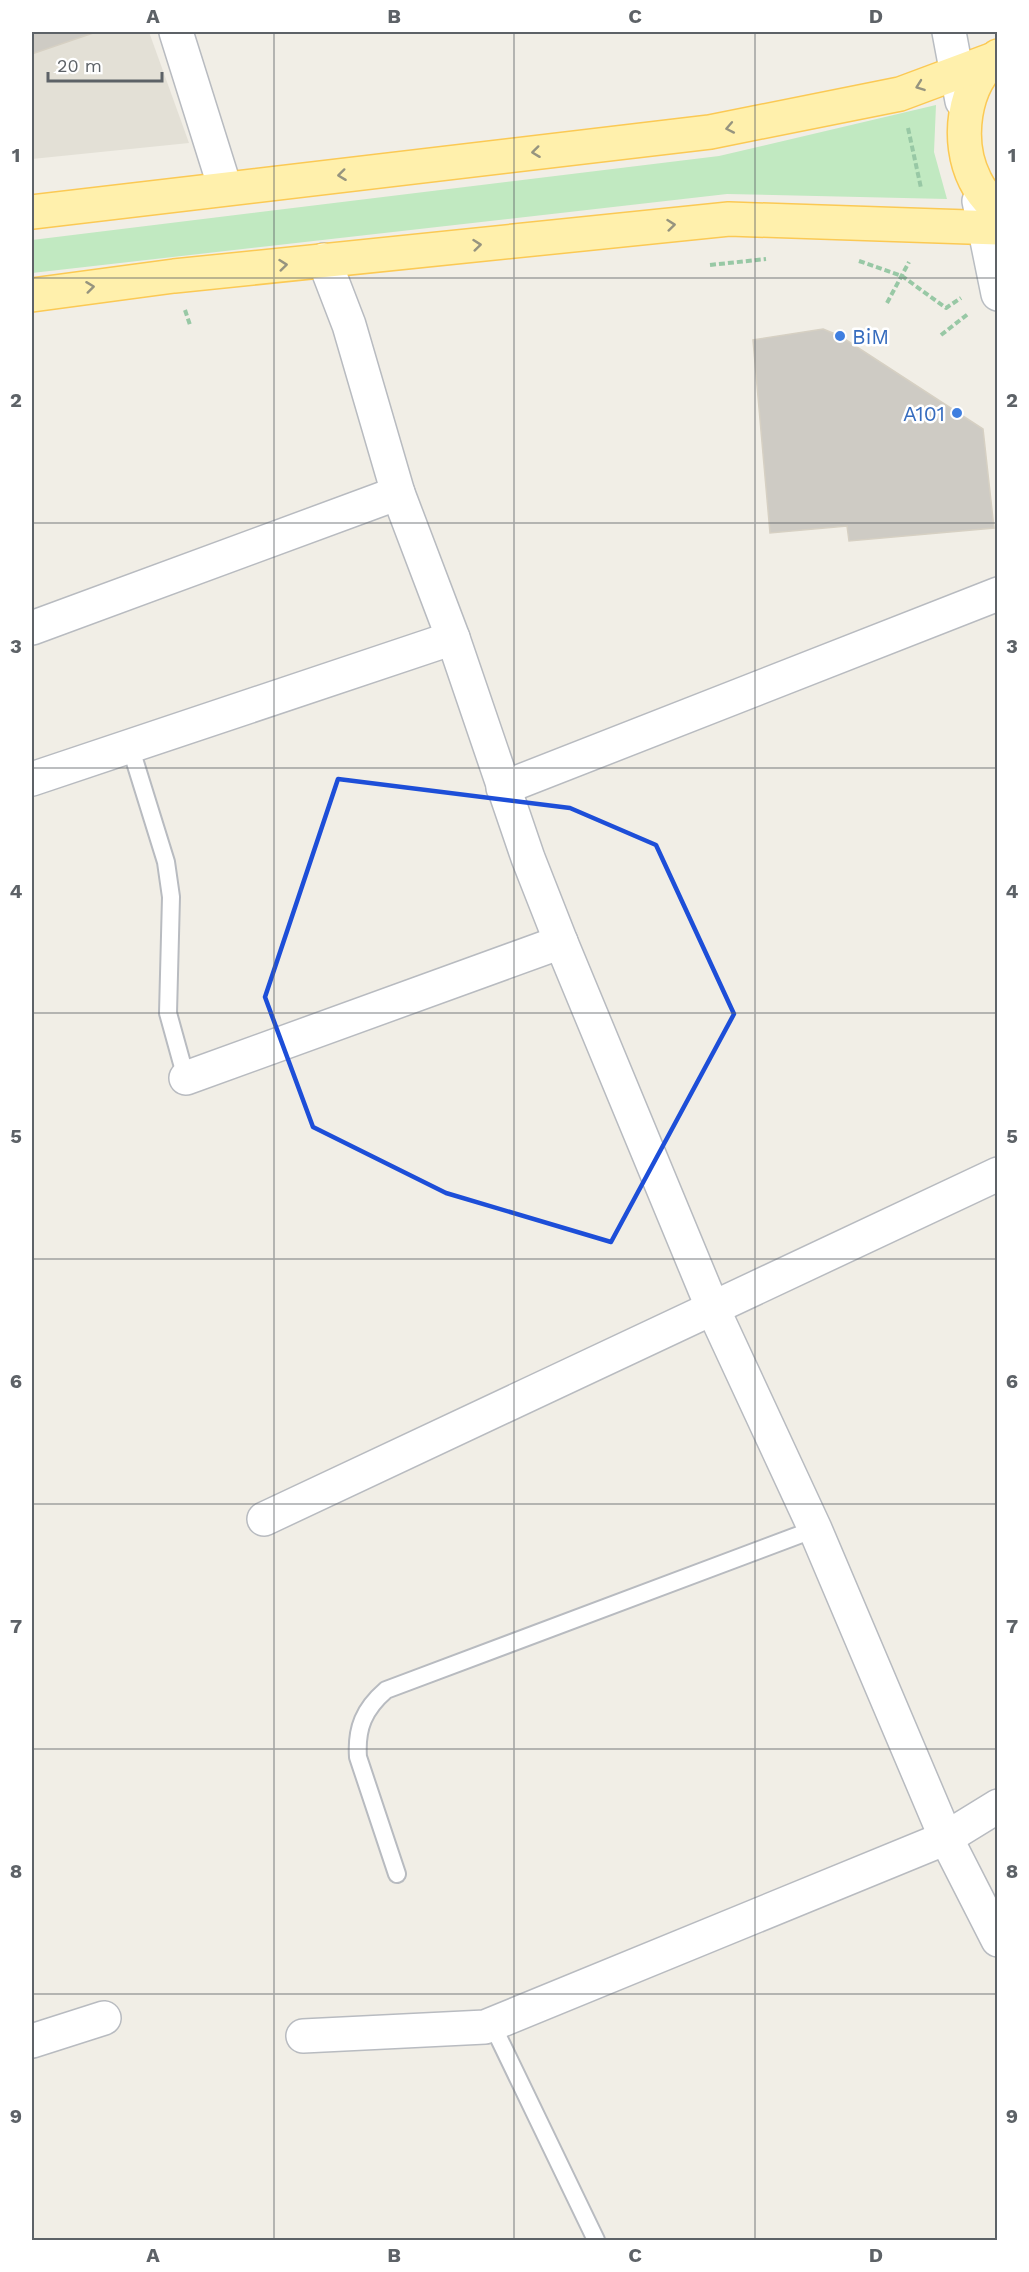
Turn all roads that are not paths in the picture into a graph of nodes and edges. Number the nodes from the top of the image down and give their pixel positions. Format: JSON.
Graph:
{"nodes":[{"id":1,"x":176,"y":32,"type":"edge"},
{"id":2,"x":949,"y":32,"type":"edge"},
{"id":3,"x":996,"y":58,"type":"edge"},
{"id":4,"x":957,"y":73,"type":"junction"},
{"id":5,"x":965,"y":117,"type":"junction"},
{"id":6,"x":975,"y":182,"type":"joint"},
{"id":7,"x":225,"y":188,"type":"junction"},
{"id":8,"x":32,"y":212,"type":"edge"},
{"id":9,"x":993,"y":222,"type":"edge"},
{"id":10,"x":324,"y":260,"type":"junction"},
{"id":11,"x":995,"y":286,"type":"edge"},
{"id":12,"x":32,"y":295,"type":"edge"},
{"id":13,"x":398,"y":493,"type":"junction"},
{"id":14,"x":998,"y":594,"type":"edge"},
{"id":15,"x":32,"y":628,"type":"edge"},
{"id":16,"x":453,"y":638,"type":"junction"},
{"id":17,"x":130,"y":746,"type":"junction"},
{"id":18,"x":32,"y":779,"type":"edge"},
{"id":19,"x":503,"y":788,"type":"junction"},
{"id":20,"x":561,"y":942,"type":"junction"},
{"id":21,"x":186,"y":1078,"type":"joint"},
{"id":22,"x":998,"y":1174,"type":"edge"},
{"id":23,"x":713,"y":1310,"type":"junction"},
{"id":24,"x":264,"y":1519,"type":"dead end"},
{"id":25,"x":816,"y":1529,"type":"junction"},
{"id":26,"x":998,"y":1806,"type":"edge"},
{"id":27,"x":946,"y":1838,"type":"junction"},
{"id":28,"x":397,"y":1875,"type":"dead end"},
{"id":29,"x":998,"y":1940,"type":"edge"},
{"id":30,"x":104,"y":2018,"type":"dead end"},
{"id":31,"x":492,"y":2025,"type":"junction"},
{"id":32,"x":303,"y":2036,"type":"dead end"},
{"id":33,"x":32,"y":2041,"type":"edge"},
{"id":34,"x":596,"y":2241,"type":"edge"}],
"edges":[{"from":1,"to":7,"type":"street"},
{"from":2,"to":4,"type":"street"},
{"from":3,"to":4,"type":"main road"},
{"from":3,"to":5,"type":"main road"},
{"from":4,"to":5,"type":"street"},
{"from":4,"to":7,"type":"main road","one_way":true},
{"from":5,"to":6,"type":"main road"},
{"from":6,"to":9,"type":"street"},
{"from":7,"to":8,"type":"main road"},
{"from":10,"to":9,"type":"main road","one_way":true},
{"from":9,"to":11,"type":"street"},
{"from":12,"to":10,"type":"main road","one_way":true},
{"from":10,"to":13,"type":"street"},
{"from":13,"to":15,"type":"street"},
{"from":13,"to":16,"type":"street"},
{"from":14,"to":19,"type":"street"},
{"from":16,"to":17,"type":"street"},
{"from":16,"to":19,"type":"street"},
{"from":17,"to":18,"type":"street"},
{"from":17,"to":21,"type":"lane"},
{"from":19,"to":20,"type":"street"},
{"from":20,"to":21,"type":"street"},
{"from":20,"to":23,"type":"street"},
{"from":22,"to":23,"type":"street"},
{"from":23,"to":24,"type":"street"},
{"from":23,"to":25,"type":"street"},
{"from":25,"to":27,"type":"street"},
{"from":25,"to":28,"type":"lane"},
{"from":26,"to":27,"type":"street"},
{"from":27,"to":29,"type":"street"},
{"from":27,"to":31,"type":"street"},
{"from":30,"to":33,"type":"street"},
{"from":31,"to":32,"type":"street"},
{"from":31,"to":34,"type":"lane"}]}
